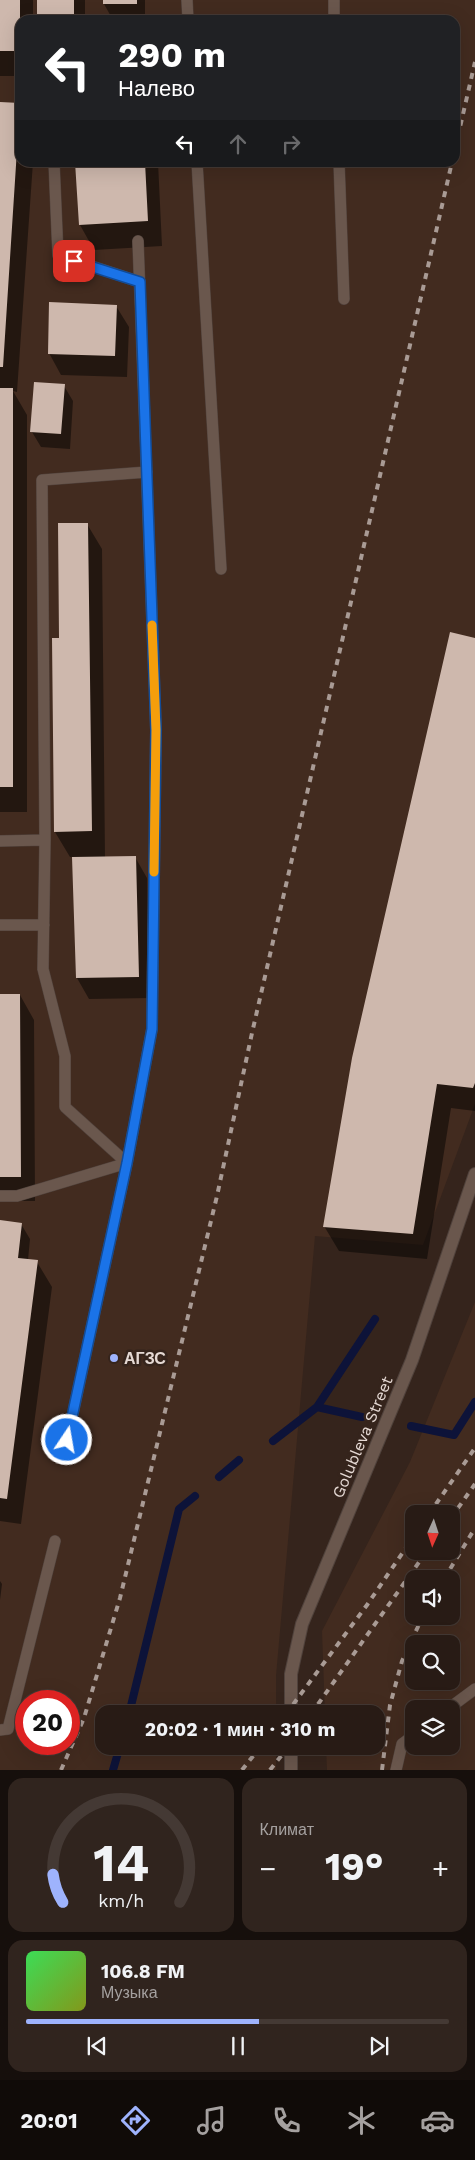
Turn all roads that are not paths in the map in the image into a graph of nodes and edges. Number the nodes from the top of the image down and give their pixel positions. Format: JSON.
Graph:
{"nodes":[{"id":1,"x":187,"y":0,"type":"edge"},
{"id":2,"x":334,"y":0,"type":"edge"},
{"id":3,"x":188,"y":15,"type":"edge"},
{"id":4,"x":334,"y":15,"type":"edge"},
{"id":5,"x":54,"y":167,"type":"edge"},
{"id":6,"x":197,"y":167,"type":"edge"},
{"id":7,"x":339,"y":167,"type":"edge"},
{"id":8,"x":138,"y":241,"type":"dead end"},
{"id":9,"x":140,"y":282,"type":"junction"},
{"id":10,"x":344,"y":299,"type":"dead end"},
{"id":11,"x":147,"y":472,"type":"junction"},
{"id":12,"x":221,"y":569,"type":"dead end"},
{"id":13,"x":0,"y":840,"type":"edge"},
{"id":14,"x":45,"y":840,"type":"junction"},
{"id":15,"x":44,"y":925,"type":"junction"},
{"id":16,"x":0,"y":926,"type":"edge"},
{"id":17,"x":127,"y":1163,"type":"junction"},
{"id":18,"x":475,"y":1174,"type":"edge"},
{"id":19,"x":0,"y":1196,"type":"edge"},
{"id":20,"x":63,"y":1459,"type":"dead end"},
{"id":21,"x":55,"y":1541,"type":"dead end"},
{"id":22,"x":475,"y":1689,"type":"edge"},
{"id":23,"x":460,"y":1700,"type":"edge"},
{"id":24,"x":291,"y":1705,"type":"edge"},
{"id":25,"x":0,"y":1730,"type":"edge"},
{"id":26,"x":405,"y":1742,"type":"edge"},
{"id":27,"x":291,"y":1755,"type":"edge"},
{"id":28,"x":291,"y":1770,"type":"edge"},
{"id":29,"x":396,"y":1770,"type":"edge"}],
"edges":[{"from":1,"to":3,"type":"lane"},
{"from":2,"to":4,"type":"lane"},
{"from":5,"to":9,"type":"lane"},
{"from":6,"to":12,"type":"lane"},
{"from":7,"to":10,"type":"lane"},
{"from":8,"to":9,"type":"lane"},
{"from":9,"to":11,"type":"lane"},
{"from":11,"to":14,"type":"lane"},
{"from":11,"to":17,"type":"lane"},
{"from":13,"to":14,"type":"lane"},
{"from":14,"to":15,"type":"lane"},
{"from":15,"to":16,"type":"lane"},
{"from":15,"to":17,"type":"lane"},
{"from":17,"to":19,"type":"lane"},
{"from":17,"to":20,"type":"lane"},
{"from":18,"to":24,"type":"street","name":"Golubleva Street"},
{"from":21,"to":25,"type":"lane"},
{"from":22,"to":23,"type":"lane"},
{"from":26,"to":29,"type":"lane"},
{"from":27,"to":28,"type":"street"}]}
